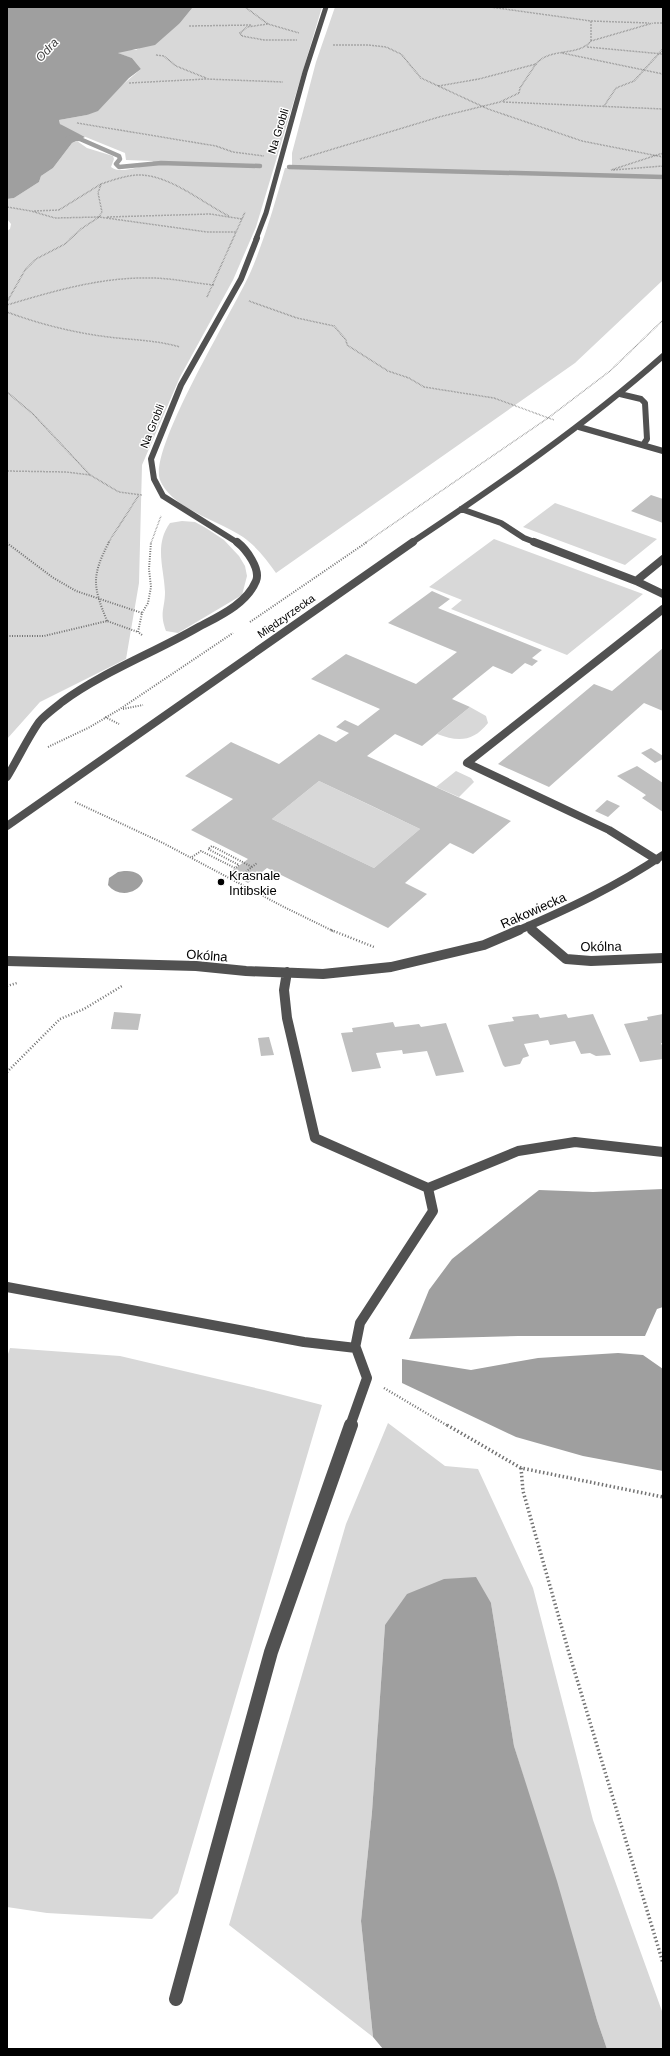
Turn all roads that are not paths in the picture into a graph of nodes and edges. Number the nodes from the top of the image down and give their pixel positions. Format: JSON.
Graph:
{"nodes":[{"id":1,"x":326,"y":7,"type":"edge"},
{"id":2,"x":663,"y":356,"type":"edge"},
{"id":3,"x":620,"y":394,"type":"junction"},
{"id":4,"x":579,"y":427,"type":"junction"},
{"id":5,"x":643,"y":445,"type":"junction"},
{"id":6,"x":663,"y":451,"type":"edge"},
{"id":7,"x":461,"y":509,"type":"junction"},
{"id":8,"x":663,"y":559,"type":"edge"},
{"id":9,"x":636,"y":581,"type":"junction"},
{"id":10,"x":663,"y":594,"type":"edge"},
{"id":11,"x":663,"y":609,"type":"edge"},
{"id":12,"x":7,"y":776,"type":"edge"},
{"id":13,"x":7,"y":826,"type":"edge"},
{"id":14,"x":660,"y":858,"type":"edge"},
{"id":15,"x":528,"y":926,"type":"junction"},
{"id":16,"x":663,"y":958,"type":"edge"},
{"id":17,"x":7,"y":961,"type":"edge"},
{"id":18,"x":404,"y":965,"type":"joint"},
{"id":19,"x":287,"y":972,"type":"junction"},
{"id":20,"x":663,"y":1152,"type":"edge"},
{"id":21,"x":428,"y":1188,"type":"junction"},
{"id":22,"x":7,"y":1287,"type":"edge"},
{"id":23,"x":356,"y":1348,"type":"junction"},
{"id":24,"x":176,"y":1999,"type":"dead end"}],
"edges":[{"from":1,"to":12,"type":"street","name":"Na Grobli"},
{"from":2,"to":3,"type":"street","name":"Międzyrzecka"},
{"from":3,"to":4,"type":"street","name":"Międzyrzecka"},
{"from":3,"to":5,"type":"street"},
{"from":4,"to":5,"type":"street"},
{"from":4,"to":7,"type":"street","name":"Międzyrzecka"},
{"from":5,"to":6,"type":"street"},
{"from":7,"to":9,"type":"street"},
{"from":7,"to":13,"type":"street","name":"Międzyrzecka"},
{"from":8,"to":9,"type":"street"},
{"from":9,"to":10,"type":"street"},
{"from":11,"to":14,"type":"street"},
{"from":14,"to":15,"type":"street","name":"Rakowiecka"},
{"from":15,"to":16,"type":"street","name":"Okólna"},
{"from":15,"to":18,"type":"street","name":"Rakowiecka"},
{"from":17,"to":19,"type":"street","name":"Okólna"},
{"from":18,"to":19,"type":"street","name":"Okólna"},
{"from":19,"to":21,"type":"street"},
{"from":20,"to":21,"type":"street"},
{"from":21,"to":23,"type":"street"},
{"from":22,"to":23,"type":"street"},
{"from":23,"to":24,"type":"street"}]}
